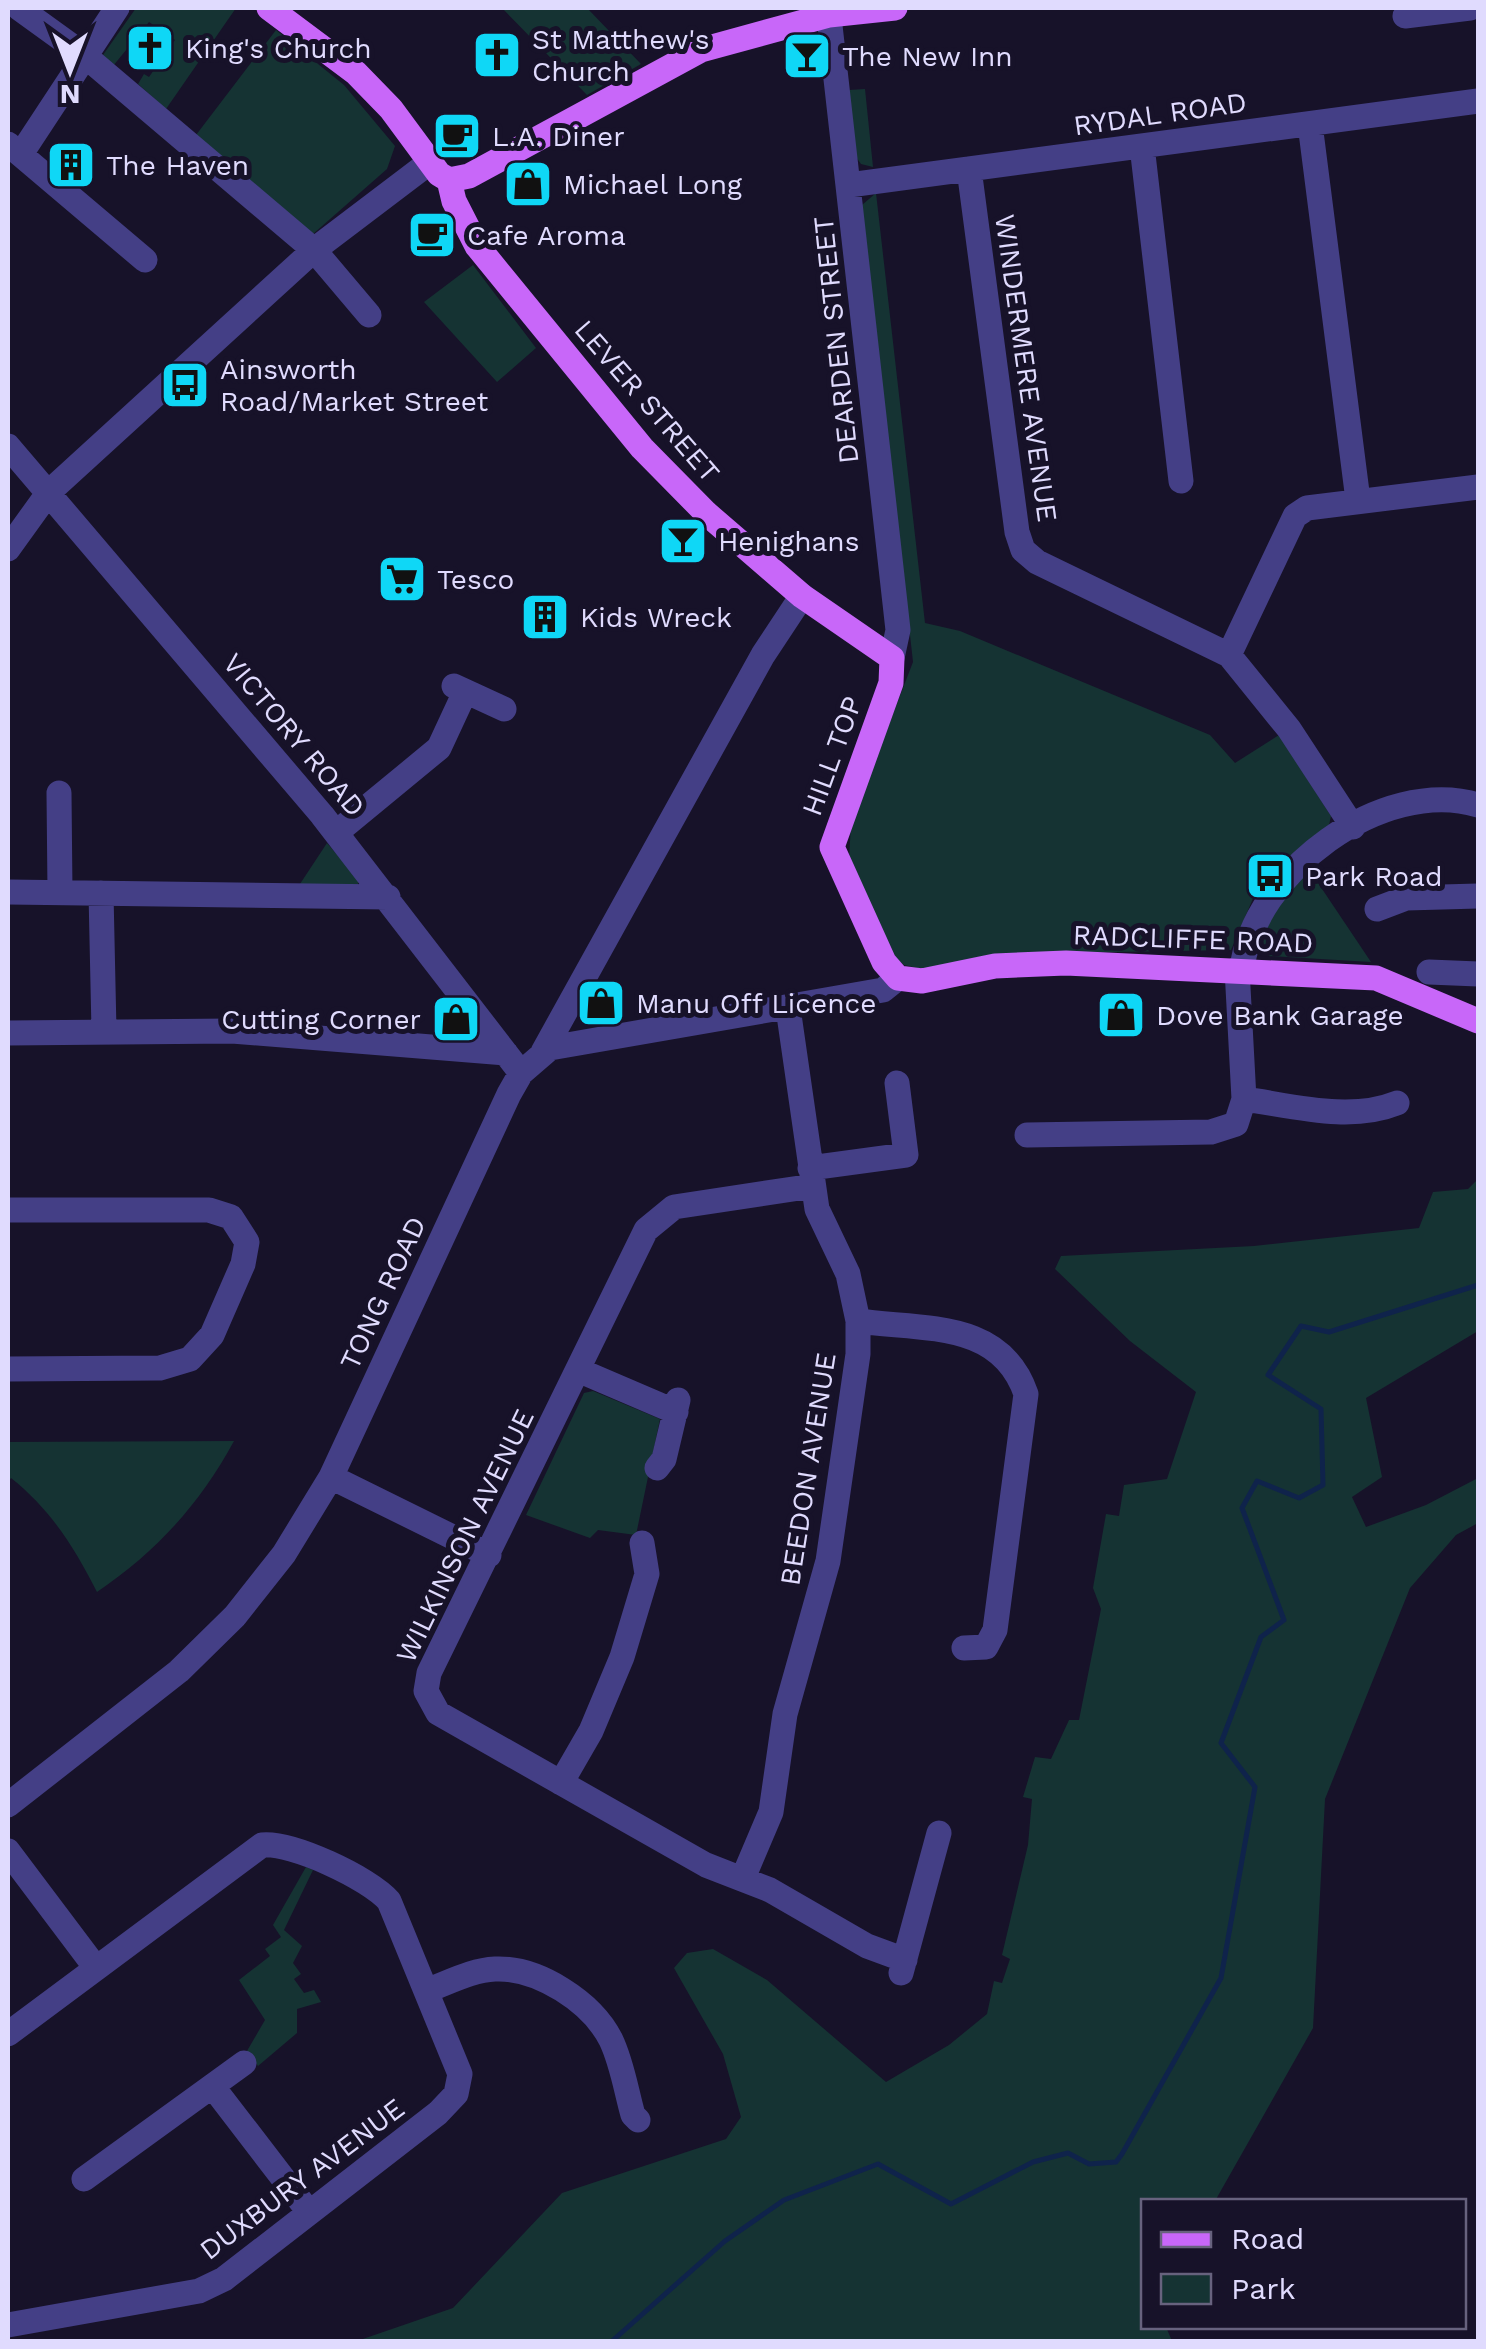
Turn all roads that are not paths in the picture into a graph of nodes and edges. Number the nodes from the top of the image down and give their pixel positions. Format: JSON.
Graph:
{"nodes":[{"id":1,"x":19,"y":8,"type":"edge"},
{"id":2,"x":117,"y":8,"type":"edge"},
{"id":3,"x":269,"y":8,"type":"edge"},
{"id":4,"x":894,"y":8,"type":"edge"},
{"id":5,"x":1470,"y":8,"type":"edge"},
{"id":6,"x":828,"y":11,"type":"edge"},
{"id":7,"x":1405,"y":16,"type":"dead end"},
{"id":8,"x":84,"y":54,"type":"junction"},
{"id":9,"x":1478,"y":101,"type":"edge"},
{"id":10,"x":1310,"y":124,"type":"junction"},
{"id":11,"x":1142,"y":146,"type":"junction"},
{"id":12,"x":14,"y":149,"type":"edge"},
{"id":13,"x":969,"y":170,"type":"junction"},
{"id":14,"x":439,"y":171,"type":"junction"},
{"id":15,"x":849,"y":186,"type":"junction"},
{"id":16,"x":314,"y":250,"type":"junction"},
{"id":17,"x":145,"y":260,"type":"dead end"},
{"id":18,"x":369,"y":315,"type":"dead end"},
{"id":19,"x":8,"y":446,"type":"edge"},
{"id":20,"x":1181,"y":481,"type":"dead end"},
{"id":21,"x":1478,"y":488,"type":"edge"},
{"id":22,"x":49,"y":492,"type":"junction"},
{"id":23,"x":1358,"y":500,"type":"junction"},
{"id":24,"x":8,"y":549,"type":"edge"},
{"id":25,"x":802,"y":596,"type":"junction"},
{"id":26,"x":1228,"y":656,"type":"junction"},
{"id":27,"x":892,"y":658,"type":"junction"},
{"id":28,"x":504,"y":709,"type":"dead end"},
{"id":29,"x":59,"y":793,"type":"dead end"},
{"id":30,"x":1478,"y":806,"type":"edge"},
{"id":31,"x":1353,"y":826,"type":"junction"},
{"id":32,"x":336,"y":832,"type":"junction"},
{"id":33,"x":8,"y":892,"type":"edge"},
{"id":34,"x":60,"y":892,"type":"junction"},
{"id":35,"x":100,"y":893,"type":"junction"},
{"id":36,"x":1478,"y":896,"type":"edge"},
{"id":37,"x":388,"y":897,"type":"junction"},
{"id":38,"x":1376,"y":909,"type":"dead end"},
{"id":39,"x":1239,"y":969,"type":"junction"},
{"id":40,"x":1430,"y":972,"type":"dead end"},
{"id":41,"x":1473,"y":974,"type":"edge"},
{"id":42,"x":898,"y":978,"type":"junction"},
{"id":43,"x":1438,"y":1002,"type":"junction"},
{"id":44,"x":788,"y":1008,"type":"junction"},
{"id":45,"x":1478,"y":1021,"type":"edge"},
{"id":46,"x":104,"y":1031,"type":"junction"},
{"id":47,"x":8,"y":1033,"type":"edge"},
{"id":48,"x":542,"y":1052,"type":"junction"},
{"id":49,"x":514,"y":1063,"type":"junction"},
{"id":50,"x":897,"y":1083,"type":"dead end"},
{"id":51,"x":1244,"y":1099,"type":"junction"},
{"id":52,"x":1397,"y":1103,"type":"dead end"},
{"id":53,"x":1027,"y":1135,"type":"dead end"},
{"id":54,"x":902,"y":1157,"type":"junction"},
{"id":55,"x":928,"y":1170,"type":"dead end"},
{"id":56,"x":812,"y":1177,"type":"junction"},
{"id":57,"x":8,"y":1210,"type":"edge"},
{"id":58,"x":858,"y":1321,"type":"junction"},
{"id":59,"x":8,"y":1369,"type":"edge"},
{"id":60,"x":578,"y":1370,"type":"junction"},
{"id":61,"x":658,"y":1468,"type":"dead end"},
{"id":62,"x":331,"y":1477,"type":"junction"},
{"id":63,"x":642,"y":1542,"type":"dead end"},
{"id":64,"x":490,"y":1555,"type":"junction"},
{"id":65,"x":964,"y":1648,"type":"dead end"},
{"id":66,"x":561,"y":1783,"type":"junction"},
{"id":67,"x":8,"y":1805,"type":"edge"},
{"id":68,"x":932,"y":1833,"type":"dead end"},
{"id":69,"x":8,"y":1851,"type":"edge"},
{"id":70,"x":742,"y":1878,"type":"junction"},
{"id":71,"x":96,"y":1968,"type":"junction"},
{"id":72,"x":428,"y":1990,"type":"junction"},
{"id":73,"x":8,"y":2034,"type":"edge"},
{"id":74,"x":244,"y":2064,"type":"dead end"},
{"id":75,"x":212,"y":2086,"type":"junction"},
{"id":76,"x":638,"y":2120,"type":"dead end"},
{"id":77,"x":84,"y":2180,"type":"dead end"},
{"id":78,"x":310,"y":2212,"type":"junction"},
{"id":79,"x":8,"y":2326,"type":"edge"}],
"edges":[{"from":1,"to":8,"type":"street"},
{"from":2,"to":8,"type":"street"},
{"from":3,"to":14,"type":"main road","name":"LEVER STREET"},
{"from":4,"to":6,"type":"main road"},
{"from":5,"to":7,"type":"street"},
{"from":6,"to":14,"type":"main road"},
{"from":6,"to":15,"type":"street","name":"DEARDEN STREET"},
{"from":8,"to":12,"type":"street"},
{"from":8,"to":16,"type":"street"},
{"from":9,"to":10,"type":"street","name":"RYDAL ROAD"},
{"from":10,"to":11,"type":"street","name":"RYDAL ROAD"},
{"from":10,"to":23,"type":"street"},
{"from":11,"to":13,"type":"street","name":"RYDAL ROAD"},
{"from":11,"to":20,"type":"street"},
{"from":12,"to":17,"type":"street"},
{"from":13,"to":15,"type":"street","name":"RYDAL ROAD"},
{"from":13,"to":26,"type":"street","name":"WINDERMERE AVENUE"},
{"from":14,"to":16,"type":"street"},
{"from":14,"to":25,"type":"main road","name":"LEVER STREET"},
{"from":15,"to":27,"type":"street","name":"DEARDEN STREET"},
{"from":16,"to":18,"type":"street"},
{"from":16,"to":22,"type":"street"},
{"from":19,"to":22,"type":"street","name":"VICTORY ROAD"},
{"from":21,"to":23,"type":"street"},
{"from":22,"to":24,"type":"street"},
{"from":22,"to":32,"type":"street","name":"VICTORY ROAD"},
{"from":23,"to":26,"type":"street"},
{"from":25,"to":27,"type":"main road","name":"LEVER STREET"},
{"from":25,"to":48,"type":"street","name":"TONG ROAD"},
{"from":26,"to":31,"type":"street","name":"WINDERMERE AVENUE"},
{"from":27,"to":42,"type":"main road","name":"HILL TOP"},
{"from":28,"to":32,"type":"street"},
{"from":29,"to":34,"type":"street"},
{"from":30,"to":31,"type":"street"},
{"from":31,"to":39,"type":"street"},
{"from":32,"to":37,"type":"street","name":"VICTORY ROAD"},
{"from":33,"to":34,"type":"street"},
{"from":34,"to":35,"type":"street"},
{"from":35,"to":37,"type":"street"},
{"from":35,"to":46,"type":"street"},
{"from":36,"to":38,"type":"street"},
{"from":37,"to":49,"type":"street","name":"VICTORY ROAD"},
{"from":39,"to":42,"type":"main road","name":"RADCLIFFE ROAD"},
{"from":39,"to":43,"type":"main road","name":"RADCLIFFE ROAD"},
{"from":39,"to":51,"type":"street"},
{"from":40,"to":41,"type":"street"},
{"from":41,"to":43,"type":"street"},
{"from":42,"to":44,"type":"street"},
{"from":43,"to":45,"type":"main road","name":"RADCLIFFE ROAD"},
{"from":44,"to":48,"type":"street"},
{"from":44,"to":56,"type":"street","name":"BEEDON AVENUE"},
{"from":46,"to":47,"type":"street"},
{"from":46,"to":49,"type":"street"},
{"from":48,"to":49,"type":"street","name":"TONG ROAD"},
{"from":49,"to":62,"type":"street","name":"TONG ROAD"},
{"from":50,"to":54,"type":"street"},
{"from":51,"to":52,"type":"street"},
{"from":51,"to":53,"type":"street"},
{"from":54,"to":55,"type":"street"},
{"from":54,"to":56,"type":"street"},
{"from":56,"to":58,"type":"street","name":"BEEDON AVENUE"},
{"from":56,"to":60,"type":"street","name":"WILKINSON AVENUE"},
{"from":57,"to":59,"type":"street"},
{"from":58,"to":65,"type":"street"},
{"from":58,"to":70,"type":"street","name":"BEEDON AVENUE"},
{"from":60,"to":61,"type":"street"},
{"from":60,"to":64,"type":"street","name":"WILKINSON AVENUE"},
{"from":62,"to":64,"type":"street"},
{"from":62,"to":67,"type":"street","name":"TONG ROAD"},
{"from":63,"to":66,"type":"street"},
{"from":64,"to":66,"type":"street","name":"WILKINSON AVENUE"},
{"from":66,"to":70,"type":"street","name":"WILKINSON AVENUE"},
{"from":68,"to":70,"type":"street","name":"WILKINSON AVENUE"},
{"from":69,"to":71,"type":"street"},
{"from":71,"to":72,"type":"street","name":"DUXBURY AVENUE"},
{"from":71,"to":73,"type":"street","name":"DUXBURY AVENUE"},
{"from":72,"to":76,"type":"street"},
{"from":72,"to":78,"type":"street","name":"DUXBURY AVENUE"},
{"from":74,"to":75,"type":"street"},
{"from":75,"to":77,"type":"street"},
{"from":75,"to":78,"type":"street"},
{"from":78,"to":79,"type":"street","name":"DUXBURY AVENUE"}]}
